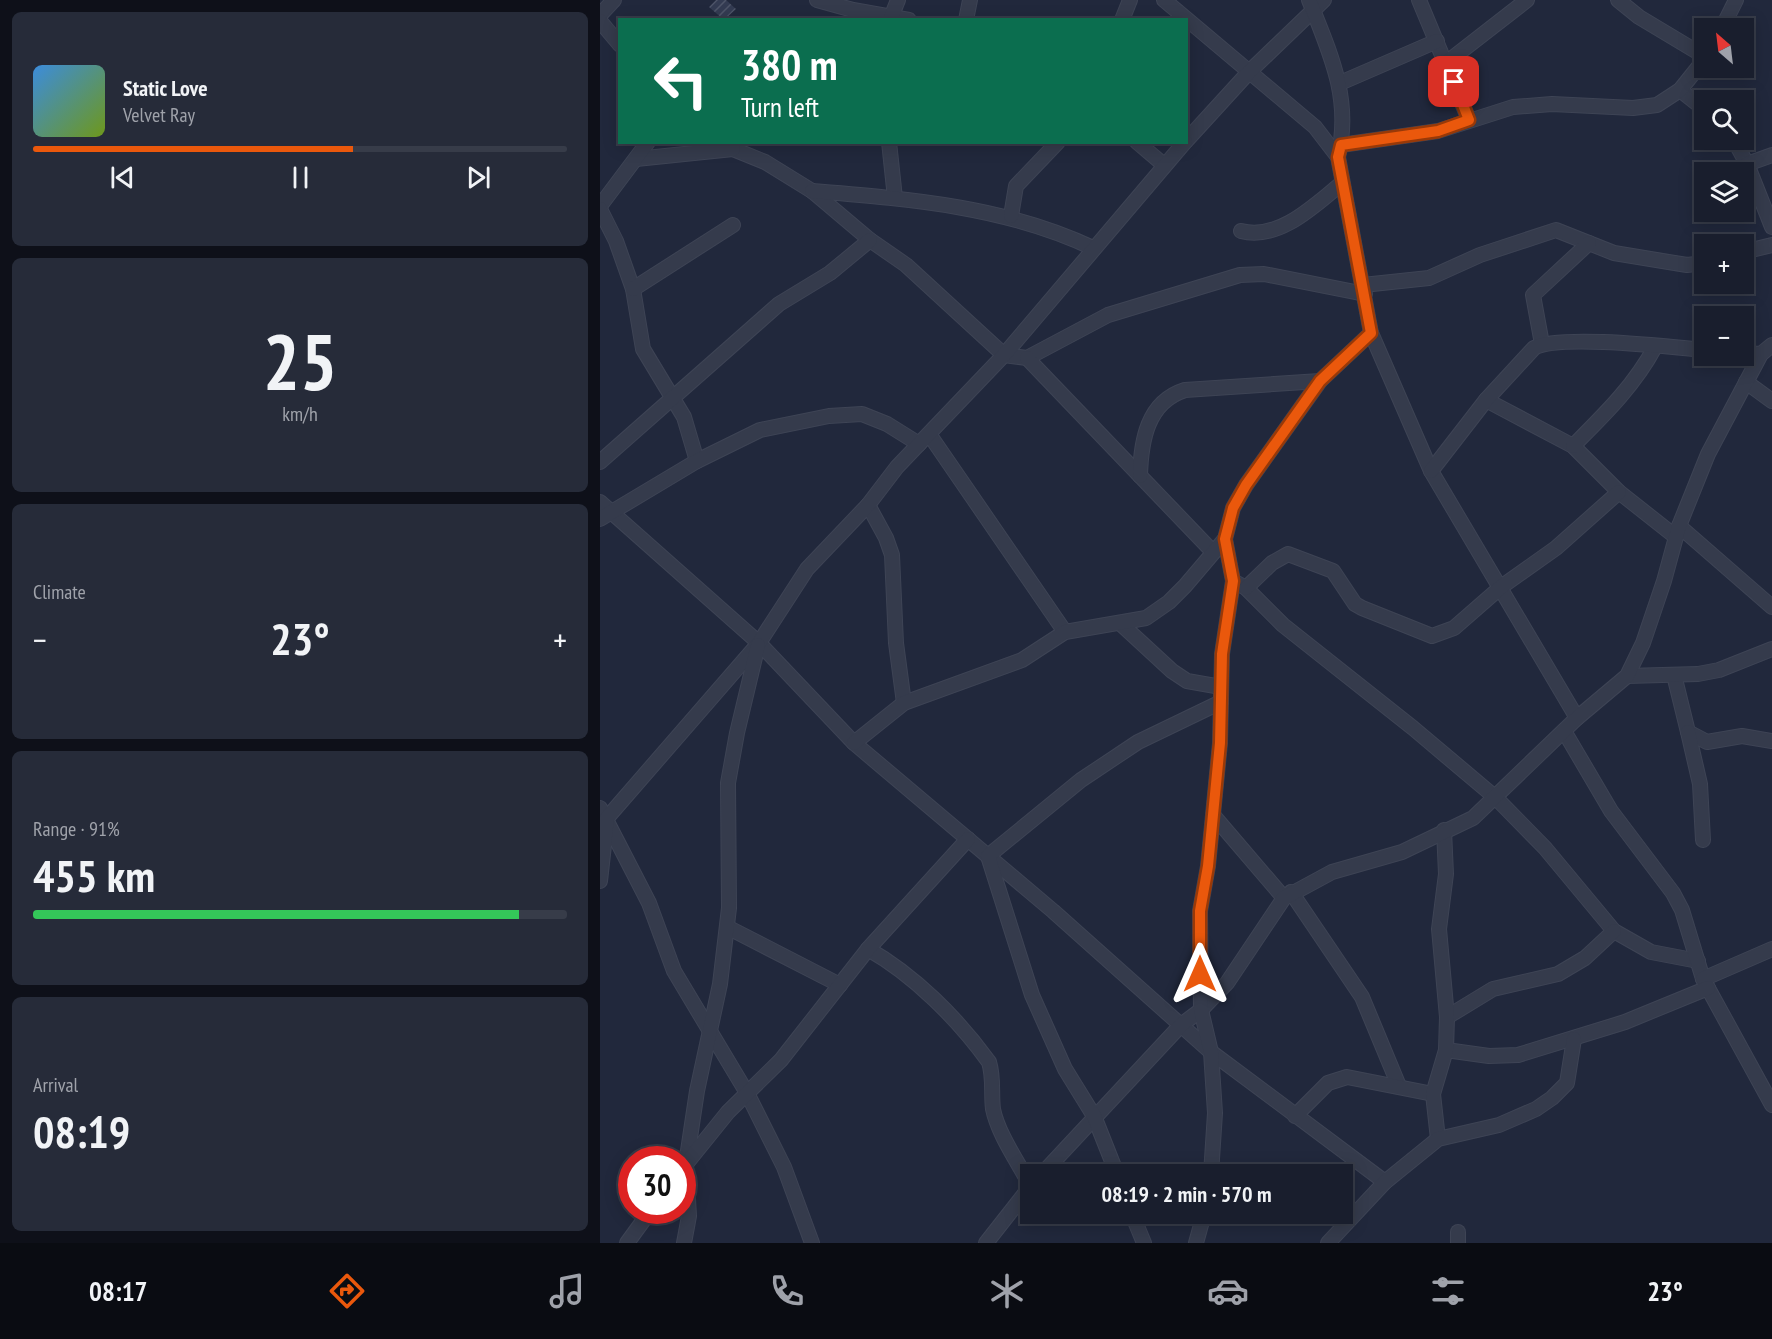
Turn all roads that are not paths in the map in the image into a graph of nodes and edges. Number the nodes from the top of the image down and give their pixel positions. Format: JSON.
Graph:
{"nodes":[{"id":1,"x":614,"y":0,"type":"edge"},
{"id":2,"x":817,"y":0,"type":"edge"},
{"id":3,"x":898,"y":0,"type":"edge"},
{"id":4,"x":970,"y":0,"type":"edge"},
{"id":5,"x":1130,"y":0,"type":"edge"},
{"id":6,"x":1164,"y":0,"type":"edge"},
{"id":7,"x":1324,"y":0,"type":"edge"},
{"id":8,"x":1419,"y":0,"type":"edge"},
{"id":9,"x":1527,"y":0,"type":"edge"},
{"id":10,"x":1618,"y":0,"type":"edge"},
{"id":11,"x":1736,"y":0,"type":"edge"},
{"id":12,"x":1311,"y":5,"type":"edge"},
{"id":13,"x":600,"y":15,"type":"edge"},
{"id":14,"x":891,"y":18,"type":"edge"},
{"id":15,"x":966,"y":18,"type":"edge"},
{"id":16,"x":1123,"y":18,"type":"edge"},
{"id":17,"x":1185,"y":18,"type":"edge"},
{"id":18,"x":1727,"y":18,"type":"edge"},
{"id":19,"x":1188,"y":20,"type":"edge"},
{"id":20,"x":600,"y":21,"type":"edge"},
{"id":21,"x":1437,"y":41,"type":"junction"},
{"id":22,"x":618,"y":43,"type":"edge"},
{"id":23,"x":1694,"y":52,"type":"edge"},
{"id":24,"x":1446,"y":63,"type":"junction"},
{"id":25,"x":1694,"y":71,"type":"edge"},
{"id":26,"x":1249,"y":72,"type":"junction"},
{"id":27,"x":1340,"y":83,"type":"junction"},
{"id":28,"x":1680,"y":90,"type":"junction"},
{"id":29,"x":1694,"y":101,"type":"edge"},
{"id":30,"x":1469,"y":120,"type":"junction"},
{"id":31,"x":1188,"y":140,"type":"edge"},
{"id":32,"x":647,"y":144,"type":"edge"},
{"id":33,"x":889,"y":144,"type":"edge"},
{"id":34,"x":1056,"y":144,"type":"edge"},
{"id":35,"x":1139,"y":144,"type":"edge"},
{"id":36,"x":1184,"y":144,"type":"edge"},
{"id":37,"x":729,"y":146,"type":"edge"},
{"id":38,"x":1339,"y":151,"type":"junction"},
{"id":39,"x":1772,"y":154,"type":"edge"},
{"id":40,"x":636,"y":159,"type":"junction"},
{"id":41,"x":1754,"y":162,"type":"edge"},
{"id":42,"x":1164,"y":165,"type":"junction"},
{"id":43,"x":1754,"y":182,"type":"edge"},
{"id":44,"x":1342,"y":183,"type":"junction"},
{"id":45,"x":812,"y":191,"type":"junction"},
{"id":46,"x":895,"y":198,"type":"junction"},
{"id":47,"x":600,"y":208,"type":"edge"},
{"id":48,"x":1011,"y":216,"type":"junction"},
{"id":49,"x":733,"y":225,"type":"dead end"},
{"id":50,"x":1772,"y":227,"type":"edge"},
{"id":51,"x":1241,"y":231,"type":"dead end"},
{"id":52,"x":870,"y":240,"type":"junction"},
{"id":53,"x":1589,"y":243,"type":"junction"},
{"id":54,"x":1772,"y":245,"type":"edge"},
{"id":55,"x":1094,"y":248,"type":"junction"},
{"id":56,"x":1754,"y":249,"type":"edge"},
{"id":57,"x":1694,"y":264,"type":"edge"},
{"id":58,"x":633,"y":289,"type":"junction"},
{"id":59,"x":1364,"y":289,"type":"junction"},
{"id":60,"x":1371,"y":333,"type":"junction"},
{"id":61,"x":1542,"y":344,"type":"junction"},
{"id":62,"x":1772,"y":345,"type":"edge"},
{"id":63,"x":1655,"y":347,"type":"junction"},
{"id":64,"x":1694,"y":349,"type":"edge"},
{"id":65,"x":1754,"y":354,"type":"edge"},
{"id":66,"x":1761,"y":354,"type":"junction"},
{"id":67,"x":1004,"y":355,"type":"junction"},
{"id":68,"x":1026,"y":358,"type":"junction"},
{"id":69,"x":1320,"y":381,"type":"junction"},
{"id":70,"x":1746,"y":382,"type":"junction"},
{"id":71,"x":672,"y":396,"type":"junction"},
{"id":72,"x":1485,"y":400,"type":"junction"},
{"id":73,"x":1772,"y":401,"type":"edge"},
{"id":74,"x":929,"y":434,"type":"junction"},
{"id":75,"x":919,"y":444,"type":"junction"},
{"id":76,"x":1573,"y":446,"type":"junction"},
{"id":77,"x":697,"y":461,"type":"junction"},
{"id":78,"x":600,"y":462,"type":"edge"},
{"id":79,"x":1431,"y":471,"type":"junction"},
{"id":80,"x":1140,"y":476,"type":"junction"},
{"id":81,"x":1619,"y":492,"type":"junction"},
{"id":82,"x":600,"y":502,"type":"edge"},
{"id":83,"x":868,"y":505,"type":"junction"},
{"id":84,"x":614,"y":513,"type":"junction"},
{"id":85,"x":600,"y":519,"type":"edge"},
{"id":86,"x":1677,"y":531,"type":"junction"},
{"id":87,"x":1225,"y":539,"type":"junction"},
{"id":88,"x":1213,"y":552,"type":"junction"},
{"id":89,"x":1233,"y":581,"type":"junction"},
{"id":90,"x":1501,"y":587,"type":"junction"},
{"id":91,"x":1246,"y":588,"type":"junction"},
{"id":92,"x":1772,"y":607,"type":"edge"},
{"id":93,"x":1121,"y":624,"type":"junction"},
{"id":94,"x":1065,"y":632,"type":"junction"},
{"id":95,"x":759,"y":643,"type":"junction"},
{"id":96,"x":1772,"y":649,"type":"edge"},
{"id":97,"x":1674,"y":675,"type":"junction"},
{"id":98,"x":1627,"y":676,"type":"junction"},
{"id":99,"x":1221,"y":687,"type":"junction"},
{"id":100,"x":1221,"y":702,"type":"junction"},
{"id":101,"x":904,"y":703,"type":"junction"},
{"id":102,"x":1577,"y":718,"type":"junction"},
{"id":103,"x":1564,"y":731,"type":"junction"},
{"id":104,"x":1688,"y":732,"type":"junction"},
{"id":105,"x":1772,"y":741,"type":"edge"},
{"id":106,"x":854,"y":743,"type":"junction"},
{"id":107,"x":1496,"y":798,"type":"junction"},
{"id":108,"x":603,"y":813,"type":"edge"},
{"id":109,"x":1213,"y":815,"type":"junction"},
{"id":110,"x":1444,"y":830,"type":"junction"},
{"id":111,"x":968,"y":839,"type":"junction"},
{"id":112,"x":1703,"y":840,"type":"dead end"},
{"id":113,"x":988,"y":856,"type":"junction"},
{"id":114,"x":600,"y":880,"type":"edge"},
{"id":115,"x":1287,"y":895,"type":"junction"},
{"id":116,"x":727,"y":927,"type":"junction"},
{"id":117,"x":1614,"y":930,"type":"junction"},
{"id":118,"x":868,"y":949,"type":"junction"},
{"id":119,"x":1772,"y":949,"type":"edge"},
{"id":120,"x":1698,"y":961,"type":"junction"},
{"id":121,"x":1705,"y":984,"type":"junction"},
{"id":122,"x":840,"y":985,"type":"junction"},
{"id":123,"x":1201,"y":1010,"type":"junction"},
{"id":124,"x":1448,"y":1017,"type":"junction"},
{"id":125,"x":1181,"y":1025,"type":"junction"},
{"id":126,"x":709,"y":1033,"type":"junction"},
{"id":127,"x":1574,"y":1039,"type":"junction"},
{"id":128,"x":1446,"y":1050,"type":"junction"},
{"id":129,"x":1211,"y":1052,"type":"junction"},
{"id":130,"x":1399,"y":1086,"type":"junction"},
{"id":131,"x":747,"y":1094,"type":"junction"},
{"id":132,"x":1433,"y":1094,"type":"junction"},
{"id":133,"x":1772,"y":1105,"type":"edge"},
{"id":134,"x":1094,"y":1116,"type":"junction"},
{"id":135,"x":1295,"y":1116,"type":"junction"},
{"id":136,"x":1438,"y":1139,"type":"junction"},
{"id":137,"x":688,"y":1146,"type":"edge"},
{"id":138,"x":696,"y":1153,"type":"edge"},
{"id":139,"x":1051,"y":1164,"type":"edge"},
{"id":140,"x":1113,"y":1164,"type":"edge"},
{"id":141,"x":1212,"y":1164,"type":"edge"},
{"id":142,"x":1020,"y":1165,"type":"edge"},
{"id":143,"x":1385,"y":1182,"type":"junction"},
{"id":144,"x":1020,"y":1199,"type":"edge"},
{"id":145,"x":641,"y":1224,"type":"edge"},
{"id":146,"x":687,"y":1224,"type":"edge"},
{"id":147,"x":1136,"y":1224,"type":"edge"},
{"id":148,"x":1201,"y":1224,"type":"edge"},
{"id":149,"x":627,"y":1243,"type":"edge"},
{"id":150,"x":684,"y":1243,"type":"edge"},
{"id":151,"x":812,"y":1243,"type":"edge"},
{"id":152,"x":986,"y":1243,"type":"edge"},
{"id":153,"x":1144,"y":1243,"type":"edge"},
{"id":154,"x":1196,"y":1243,"type":"edge"},
{"id":155,"x":1328,"y":1243,"type":"edge"}],
"edges":[{"from":1,"to":13,"type":"street"},
{"from":2,"to":14,"type":"street"},
{"from":3,"to":14,"type":"street"},
{"from":4,"to":15,"type":"street"},
{"from":5,"to":16,"type":"street"},
{"from":6,"to":17,"type":"street"},
{"from":7,"to":12,"type":"street"},
{"from":8,"to":21,"type":"street"},
{"from":9,"to":24,"type":"street"},
{"from":10,"to":23,"type":"street"},
{"from":11,"to":18,"type":"street"},
{"from":12,"to":26,"type":"street"},
{"from":12,"to":27,"type":"street"},
{"from":19,"to":26,"type":"street"},
{"from":20,"to":22,"type":"street"},
{"from":21,"to":24,"type":"street"},
{"from":21,"to":27,"type":"street"},
{"from":24,"to":30,"type":"street"},
{"from":25,"to":28,"type":"street"},
{"from":26,"to":31,"type":"street"},
{"from":26,"to":38,"type":"street"},
{"from":27,"to":38,"type":"street"},
{"from":28,"to":29,"type":"street"},
{"from":28,"to":30,"type":"street"},
{"from":30,"to":38,"type":"street"},
{"from":32,"to":40,"type":"street"},
{"from":33,"to":46,"type":"street"},
{"from":34,"to":48,"type":"street"},
{"from":35,"to":42,"type":"street"},
{"from":36,"to":42,"type":"street"},
{"from":37,"to":40,"type":"street"},
{"from":37,"to":45,"type":"street"},
{"from":38,"to":44,"type":"street"},
{"from":39,"to":41,"type":"street"},
{"from":40,"to":47,"type":"street"},
{"from":42,"to":55,"type":"street"},
{"from":43,"to":50,"type":"street"},
{"from":44,"to":51,"type":"street"},
{"from":44,"to":59,"type":"street"},
{"from":45,"to":46,"type":"street"},
{"from":45,"to":52,"type":"street"},
{"from":46,"to":48,"type":"street"},
{"from":47,"to":58,"type":"street"},
{"from":48,"to":55,"type":"street"},
{"from":49,"to":58,"type":"street"},
{"from":52,"to":67,"type":"street"},
{"from":52,"to":71,"type":"street"},
{"from":53,"to":57,"type":"street"},
{"from":53,"to":59,"type":"street"},
{"from":53,"to":61,"type":"street"},
{"from":54,"to":56,"type":"street"},
{"from":55,"to":67,"type":"street"},
{"from":58,"to":71,"type":"street"},
{"from":59,"to":60,"type":"street"},
{"from":59,"to":68,"type":"street"},
{"from":60,"to":69,"type":"street"},
{"from":60,"to":79,"type":"street"},
{"from":61,"to":63,"type":"street"},
{"from":61,"to":72,"type":"street"},
{"from":62,"to":66,"type":"street"},
{"from":63,"to":64,"type":"street"},
{"from":63,"to":76,"type":"street"},
{"from":65,"to":66,"type":"street"},
{"from":66,"to":70,"type":"street"},
{"from":67,"to":68,"type":"street"},
{"from":67,"to":74,"type":"street"},
{"from":68,"to":80,"type":"street"},
{"from":69,"to":80,"type":"street"},
{"from":69,"to":87,"type":"street"},
{"from":70,"to":73,"type":"street"},
{"from":70,"to":86,"type":"street"},
{"from":71,"to":77,"type":"street"},
{"from":71,"to":78,"type":"street"},
{"from":72,"to":76,"type":"street"},
{"from":72,"to":79,"type":"street"},
{"from":74,"to":75,"type":"street"},
{"from":74,"to":94,"type":"street"},
{"from":75,"to":77,"type":"street"},
{"from":75,"to":83,"type":"street"},
{"from":76,"to":81,"type":"street"},
{"from":77,"to":84,"type":"street"},
{"from":79,"to":90,"type":"street"},
{"from":80,"to":88,"type":"street"},
{"from":81,"to":86,"type":"street"},
{"from":81,"to":90,"type":"street"},
{"from":82,"to":84,"type":"street"},
{"from":83,"to":95,"type":"street"},
{"from":83,"to":101,"type":"street"},
{"from":84,"to":85,"type":"street"},
{"from":84,"to":95,"type":"street"},
{"from":86,"to":92,"type":"street"},
{"from":86,"to":98,"type":"street"},
{"from":87,"to":88,"type":"street"},
{"from":87,"to":89,"type":"street"},
{"from":88,"to":93,"type":"street"},
{"from":89,"to":91,"type":"street"},
{"from":89,"to":99,"type":"street"},
{"from":90,"to":91,"type":"street"},
{"from":90,"to":102,"type":"street"},
{"from":91,"to":107,"type":"street"},
{"from":93,"to":94,"type":"street"},
{"from":93,"to":99,"type":"street"},
{"from":94,"to":101,"type":"street"},
{"from":95,"to":106,"type":"street"},
{"from":95,"to":108,"type":"street"},
{"from":95,"to":116,"type":"street"},
{"from":96,"to":97,"type":"street"},
{"from":97,"to":98,"type":"street"},
{"from":97,"to":104,"type":"street"},
{"from":98,"to":102,"type":"street"},
{"from":99,"to":100,"type":"street"},
{"from":100,"to":109,"type":"street"},
{"from":100,"to":113,"type":"street"},
{"from":101,"to":106,"type":"street"},
{"from":102,"to":103,"type":"street"},
{"from":103,"to":107,"type":"street"},
{"from":103,"to":120,"type":"street"},
{"from":104,"to":105,"type":"street"},
{"from":104,"to":112,"type":"street"},
{"from":106,"to":111,"type":"street"},
{"from":107,"to":110,"type":"street"},
{"from":107,"to":117,"type":"street"},
{"from":108,"to":114,"type":"street"},
{"from":108,"to":126,"type":"street"},
{"from":109,"to":115,"type":"street"},
{"from":109,"to":123,"type":"street"},
{"from":110,"to":115,"type":"street"},
{"from":110,"to":124,"type":"street"},
{"from":111,"to":113,"type":"street"},
{"from":111,"to":118,"type":"street"},
{"from":113,"to":125,"type":"street"},
{"from":113,"to":134,"type":"street"},
{"from":115,"to":123,"type":"street"},
{"from":115,"to":130,"type":"street"},
{"from":116,"to":122,"type":"street"},
{"from":116,"to":126,"type":"street"},
{"from":117,"to":120,"type":"street"},
{"from":117,"to":124,"type":"street"},
{"from":118,"to":122,"type":"street"},
{"from":118,"to":142,"type":"street"},
{"from":119,"to":121,"type":"street"},
{"from":120,"to":121,"type":"street"},
{"from":121,"to":127,"type":"street"},
{"from":121,"to":133,"type":"street"},
{"from":122,"to":131,"type":"street"},
{"from":123,"to":125,"type":"street"},
{"from":123,"to":129,"type":"street"},
{"from":124,"to":128,"type":"street"},
{"from":125,"to":129,"type":"street"},
{"from":125,"to":134,"type":"street"},
{"from":126,"to":131,"type":"street"},
{"from":126,"to":137,"type":"street"},
{"from":127,"to":128,"type":"street"},
{"from":127,"to":136,"type":"street"},
{"from":128,"to":132,"type":"street"},
{"from":129,"to":135,"type":"street"},
{"from":129,"to":141,"type":"street"},
{"from":130,"to":132,"type":"street"},
{"from":130,"to":135,"type":"street"},
{"from":131,"to":138,"type":"street"},
{"from":131,"to":151,"type":"street"},
{"from":132,"to":136,"type":"street"},
{"from":134,"to":139,"type":"street"},
{"from":134,"to":140,"type":"street"},
{"from":135,"to":143,"type":"street"},
{"from":136,"to":143,"type":"street"},
{"from":143,"to":155,"type":"street"},
{"from":144,"to":152,"type":"street"},
{"from":145,"to":149,"type":"street"},
{"from":146,"to":150,"type":"street"},
{"from":147,"to":153,"type":"street"},
{"from":148,"to":154,"type":"street"}]}
